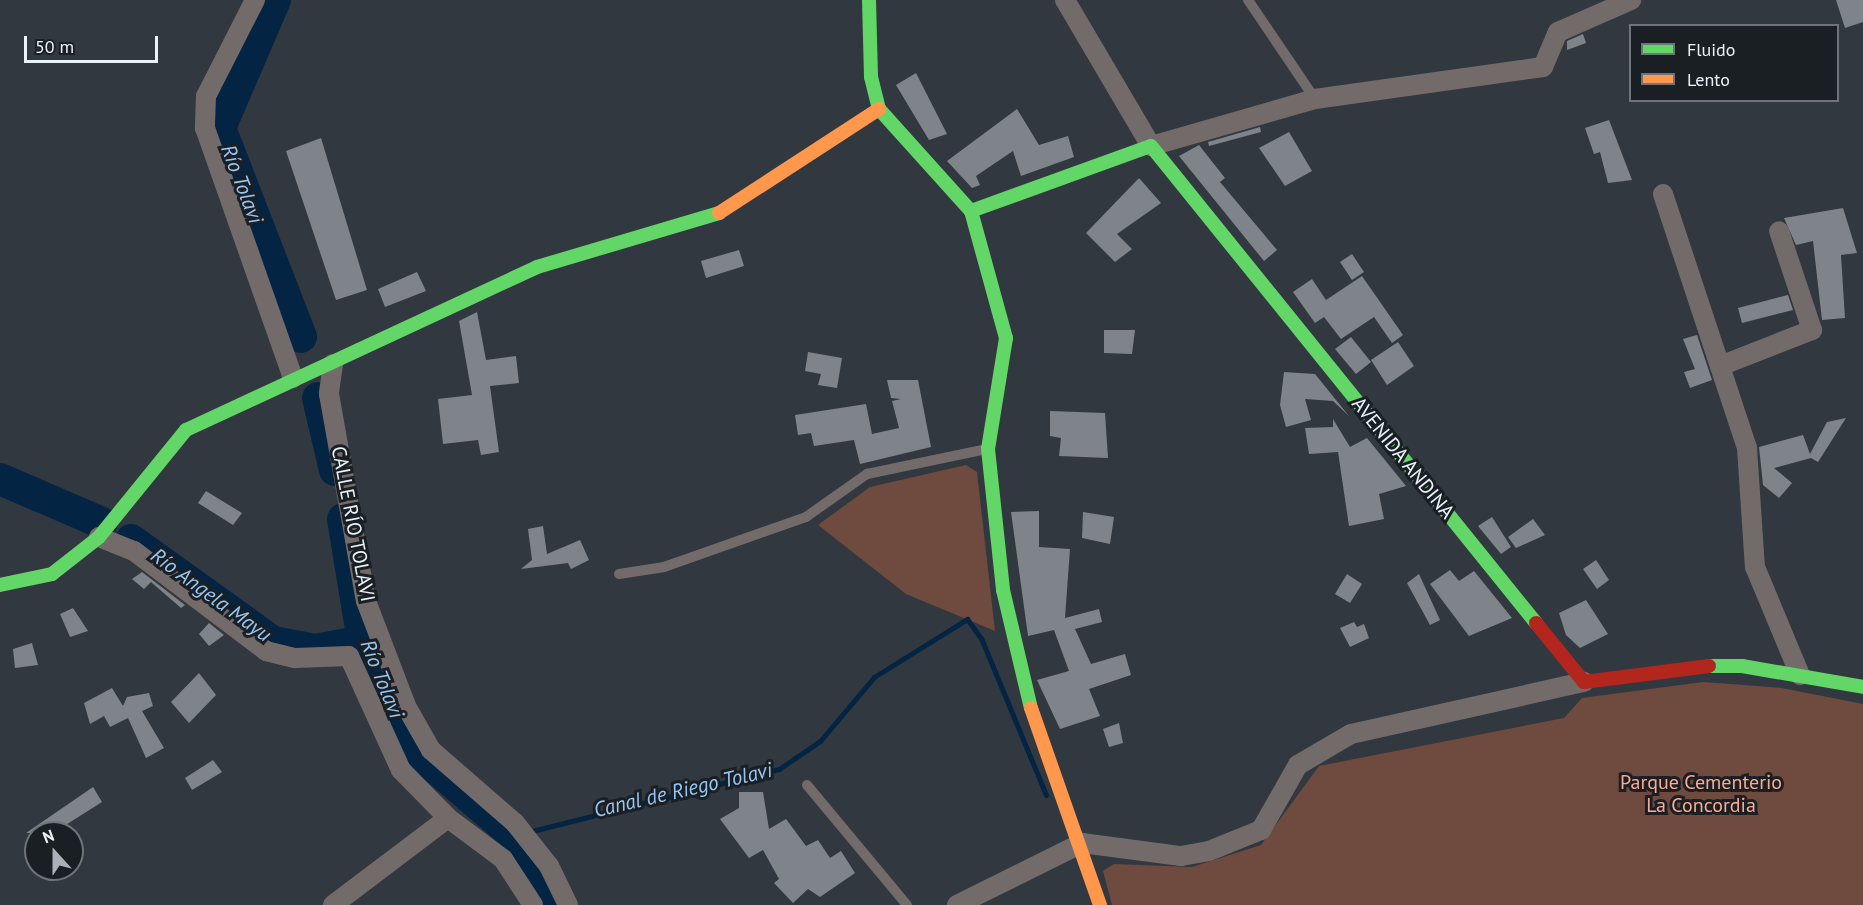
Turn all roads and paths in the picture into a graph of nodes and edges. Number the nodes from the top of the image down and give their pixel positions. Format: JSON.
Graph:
{"nodes":[{"id":1,"x":255,"y":0,"type":"edge"},
{"id":2,"x":869,"y":0,"type":"edge"},
{"id":3,"x":1065,"y":0,"type":"edge"},
{"id":4,"x":1248,"y":0,"type":"edge"},
{"id":5,"x":1631,"y":0,"type":"edge"},
{"id":6,"x":1315,"y":99,"type":"junction"},
{"id":7,"x":879,"y":109,"type":"junction"},
{"id":8,"x":1151,"y":146,"type":"junction"},
{"id":9,"x":1663,"y":194,"type":"dead end"},
{"id":10,"x":970,"y":212,"type":"junction"},
{"id":11,"x":1779,"y":231,"type":"dead end"},
{"id":12,"x":333,"y":364,"type":"junction"},
{"id":13,"x":1720,"y":366,"type":"junction"},
{"id":14,"x":293,"y":378,"type":"junction"},
{"id":15,"x":988,"y":449,"type":"junction"},
{"id":16,"x":99,"y":537,"type":"junction"},
{"id":17,"x":619,"y":574,"type":"dead end"},
{"id":18,"x":0,"y":585,"type":"edge"},
{"id":19,"x":1800,"y":675,"type":"junction"},
{"id":20,"x":1584,"y":682,"type":"junction"},
{"id":21,"x":1863,"y":687,"type":"edge"},
{"id":22,"x":807,"y":785,"type":"dead end"},
{"id":23,"x":448,"y":818,"type":"junction"},
{"id":24,"x":1082,"y":843,"type":"junction"},
{"id":25,"x":333,"y":905,"type":"edge"},
{"id":26,"x":533,"y":905,"type":"edge"},
{"id":27,"x":568,"y":905,"type":"edge"},
{"id":28,"x":907,"y":905,"type":"edge"},
{"id":29,"x":957,"y":905,"type":"edge"},
{"id":30,"x":1100,"y":905,"type":"edge"}],
"edges":[{"from":1,"to":14,"type":"street"},
{"from":2,"to":7,"type":"street"},
{"from":3,"to":8,"type":"street","name":"AVENIDA ANDINA"},
{"from":4,"to":6,"type":"lane"},
{"from":5,"to":6,"type":"street"},
{"from":6,"to":8,"type":"street"},
{"from":7,"to":10,"type":"street"},
{"from":7,"to":12,"type":"street"},
{"from":8,"to":10,"type":"street"},
{"from":8,"to":20,"type":"street","name":"AVENIDA ANDINA"},
{"from":9,"to":13,"type":"street"},
{"from":10,"to":15,"type":"street"},
{"from":11,"to":13,"type":"street"},
{"from":12,"to":14,"type":"street"},
{"from":12,"to":27,"type":"street","name":"CALLE RÍO TOLAVI"},
{"from":13,"to":19,"type":"street"},
{"from":14,"to":16,"type":"street"},
{"from":15,"to":17,"type":"lane"},
{"from":15,"to":24,"type":"street"},
{"from":16,"to":18,"type":"street"},
{"from":16,"to":23,"type":"street"},
{"from":19,"to":20,"type":"street"},
{"from":19,"to":21,"type":"street"},
{"from":20,"to":24,"type":"street"},
{"from":22,"to":28,"type":"lane"},
{"from":23,"to":25,"type":"street"},
{"from":23,"to":26,"type":"street"},
{"from":24,"to":29,"type":"street"},
{"from":24,"to":30,"type":"street"}]}
